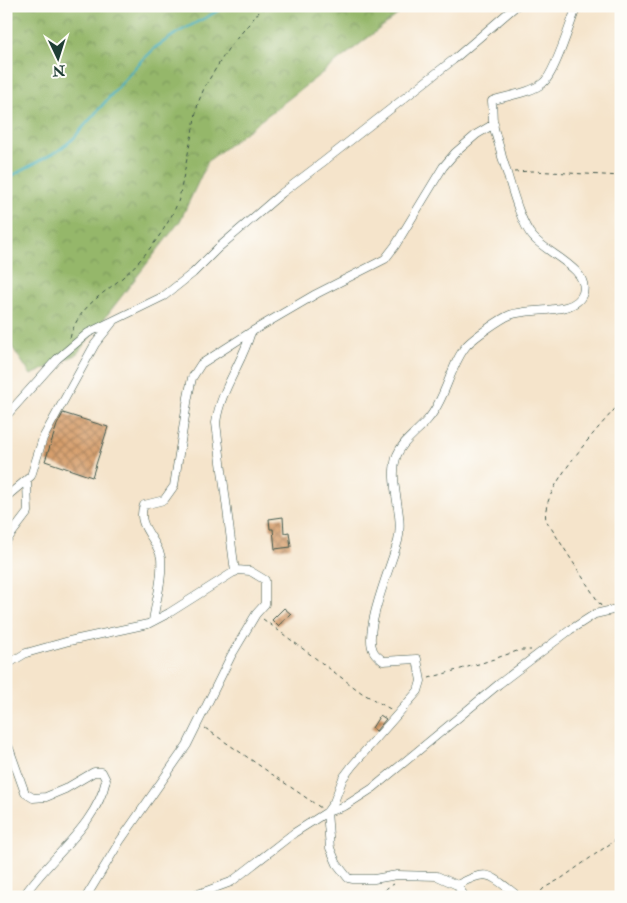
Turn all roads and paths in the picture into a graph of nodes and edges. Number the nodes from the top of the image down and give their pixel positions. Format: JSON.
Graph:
{"nodes":[{"id":1,"x":267,"y":6,"type":"edge"},
{"id":2,"x":516,"y":6,"type":"edge"},
{"id":3,"x":577,"y":6,"type":"edge"},
{"id":4,"x":494,"y":124,"type":"junction"},
{"id":5,"x":507,"y":172,"type":"junction"},
{"id":6,"x":621,"y":176,"type":"edge"},
{"id":7,"x":113,"y":321,"type":"junction"},
{"id":8,"x":251,"y":332,"type":"junction"},
{"id":9,"x":67,"y":350,"type":"junction"},
{"id":10,"x":620,"y":404,"type":"edge"},
{"id":11,"x":6,"y":416,"type":"edge"},
{"id":12,"x":27,"y":480,"type":"junction"},
{"id":13,"x":6,"y":497,"type":"edge"},
{"id":14,"x":6,"y":541,"type":"edge"},
{"id":15,"x":235,"y":572,"type":"junction"},
{"id":16,"x":621,"y":608,"type":"edge"},
{"id":17,"x":604,"y":611,"type":"junction"},
{"id":18,"x":256,"y":614,"type":"junction"},
{"id":19,"x":153,"y":620,"type":"junction"},
{"id":20,"x":546,"y":649,"type":"junction"},
{"id":21,"x":6,"y":665,"type":"edge"},
{"id":22,"x":421,"y":681,"type":"junction"},
{"id":23,"x":398,"y":714,"type":"junction"},
{"id":24,"x":198,"y":723,"type":"junction"},
{"id":25,"x":6,"y":751,"type":"edge"},
{"id":26,"x":327,"y":812,"type":"junction"},
{"id":27,"x":621,"y":836,"type":"edge"},
{"id":28,"x":394,"y":884,"type":"dead end"},
{"id":29,"x":457,"y":885,"type":"junction"},
{"id":30,"x":23,"y":897,"type":"edge"},
{"id":31,"x":86,"y":897,"type":"edge"},
{"id":32,"x":190,"y":897,"type":"edge"},
{"id":33,"x":371,"y":897,"type":"edge"},
{"id":34,"x":465,"y":897,"type":"edge"},
{"id":35,"x":515,"y":897,"type":"edge"},
{"id":36,"x":536,"y":897,"type":"edge"}],
"edges":[{"from":1,"to":9,"type":"path"},
{"from":2,"to":7,"type":"street"},
{"from":3,"to":4,"type":"street"},
{"from":4,"to":5,"type":"street"},
{"from":4,"to":8,"type":"street"},
{"from":5,"to":6,"type":"path"},
{"from":5,"to":22,"type":"street"},
{"from":7,"to":9,"type":"street"},
{"from":7,"to":12,"type":"street"},
{"from":8,"to":15,"type":"street"},
{"from":8,"to":19,"type":"street"},
{"from":9,"to":11,"type":"street"},
{"from":10,"to":17,"type":"path"},
{"from":12,"to":13,"type":"street"},
{"from":12,"to":14,"type":"street"},
{"from":15,"to":18,"type":"street"},
{"from":15,"to":19,"type":"street"},
{"from":16,"to":17,"type":"street"},
{"from":17,"to":20,"type":"street"},
{"from":18,"to":23,"type":"path"},
{"from":18,"to":24,"type":"street"},
{"from":19,"to":21,"type":"street"},
{"from":20,"to":22,"type":"path"},
{"from":20,"to":26,"type":"street"},
{"from":22,"to":23,"type":"street"},
{"from":23,"to":26,"type":"street"},
{"from":24,"to":26,"type":"path"},
{"from":24,"to":31,"type":"street"},
{"from":25,"to":30,"type":"street"},
{"from":26,"to":29,"type":"street"},
{"from":26,"to":32,"type":"street"},
{"from":27,"to":36,"type":"path"},
{"from":28,"to":33,"type":"path"},
{"from":29,"to":34,"type":"street"},
{"from":29,"to":35,"type":"street"}]}
